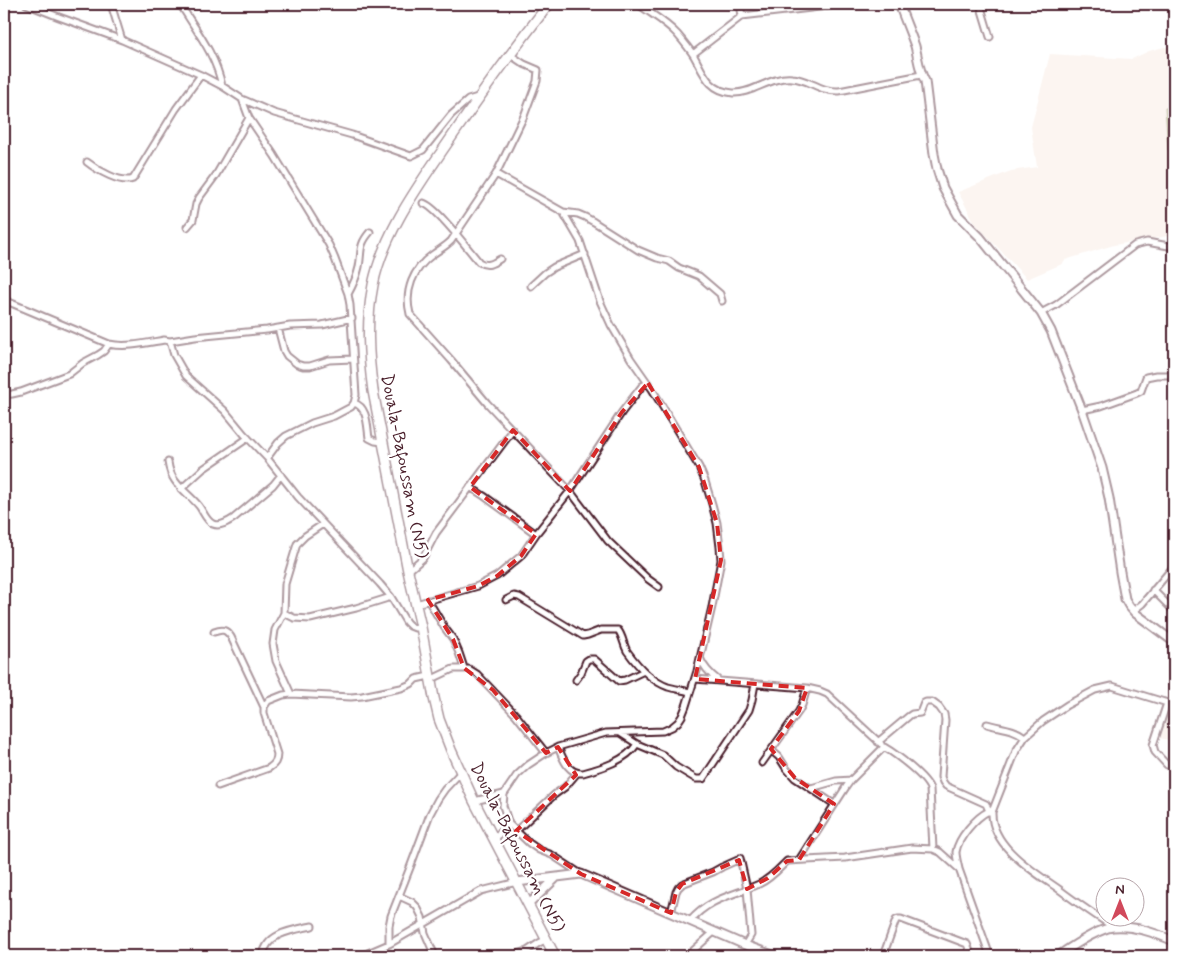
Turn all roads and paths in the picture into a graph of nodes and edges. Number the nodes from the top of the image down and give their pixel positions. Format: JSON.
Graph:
{"nodes":[{"id":1,"x":26,"y":4,"type":"edge"},
{"id":2,"x":111,"y":4,"type":"edge"},
{"id":3,"x":180,"y":4,"type":"edge"},
{"id":4,"x":549,"y":4,"type":"edge"},
{"id":5,"x":638,"y":4,"type":"edge"},
{"id":6,"x":740,"y":4,"type":"edge"},
{"id":7,"x":845,"y":4,"type":"edge"},
{"id":8,"x":899,"y":4,"type":"edge"},
{"id":9,"x":980,"y":4,"type":"edge"},
{"id":10,"x":742,"y":16,"type":"junction"},
{"id":11,"x":990,"y":37,"type":"dead end"},
{"id":12,"x":122,"y":40,"type":"junction"},
{"id":13,"x":510,"y":54,"type":"junction"},
{"id":14,"x":692,"y":54,"type":"junction"},
{"id":15,"x":201,"y":74,"type":"junction"},
{"id":16,"x":921,"y":75,"type":"junction"},
{"id":17,"x":222,"y":86,"type":"junction"},
{"id":18,"x":479,"y":96,"type":"junction"},
{"id":19,"x":242,"y":99,"type":"junction"},
{"id":20,"x":249,"y":118,"type":"junction"},
{"id":21,"x":87,"y":162,"type":"dead end"},
{"id":22,"x":496,"y":174,"type":"junction"},
{"id":23,"x":423,"y":203,"type":"dead end"},
{"id":24,"x":563,"y":212,"type":"junction"},
{"id":25,"x":187,"y":226,"type":"dead end"},
{"id":26,"x":370,"y":232,"type":"dead end"},
{"id":27,"x":456,"y":234,"type":"junction"},
{"id":28,"x":1174,"y":247,"type":"edge"},
{"id":29,"x":585,"y":254,"type":"junction"},
{"id":30,"x":500,"y":259,"type":"dead end"},
{"id":31,"x":531,"y":286,"type":"dead end"},
{"id":32,"x":348,"y":294,"type":"junction"},
{"id":33,"x":4,"y":300,"type":"edge"},
{"id":34,"x":722,"y":301,"type":"dead end"},
{"id":35,"x":1041,"y":313,"type":"junction"},
{"id":36,"x":352,"y":318,"type":"junction"},
{"id":37,"x":278,"y":328,"type":"junction"},
{"id":38,"x":170,"y":341,"type":"junction"},
{"id":39,"x":109,"y":344,"type":"junction"},
{"id":40,"x":353,"y":359,"type":"junction"},
{"id":41,"x":1174,"y":375,"type":"edge"},
{"id":42,"x":648,"y":383,"type":"junction"},
{"id":43,"x":4,"y":395,"type":"edge"},
{"id":44,"x":354,"y":402,"type":"junction"},
{"id":45,"x":1082,"y":410,"type":"junction"},
{"id":46,"x":512,"y":430,"type":"junction"},
{"id":47,"x":248,"y":438,"type":"junction"},
{"id":48,"x":383,"y":442,"type":"junction"},
{"id":49,"x":267,"y":458,"type":"junction"},
{"id":50,"x":168,"y":462,"type":"dead end"},
{"id":51,"x":280,"y":475,"type":"junction"},
{"id":52,"x":470,"y":487,"type":"junction"},
{"id":53,"x":181,"y":489,"type":"junction"},
{"id":54,"x":570,"y":491,"type":"junction"},
{"id":55,"x":323,"y":524,"type":"junction"},
{"id":56,"x":536,"y":534,"type":"junction"},
{"id":57,"x":1174,"y":566,"type":"edge"},
{"id":58,"x":408,"y":571,"type":"junction"},
{"id":59,"x":659,"y":587,"type":"dead end"},
{"id":60,"x":1153,"y":590,"type":"junction"},
{"id":61,"x":391,"y":597,"type":"junction"},
{"id":62,"x":428,"y":600,"type":"junction"},
{"id":63,"x":506,"y":600,"type":"dead end"},
{"id":64,"x":416,"y":604,"type":"junction"},
{"id":65,"x":1133,"y":611,"type":"junction"},
{"id":66,"x":1174,"y":611,"type":"edge"},
{"id":67,"x":284,"y":613,"type":"junction"},
{"id":68,"x":421,"y":627,"type":"junction"},
{"id":69,"x":214,"y":632,"type":"dead end"},
{"id":70,"x":1174,"y":642,"type":"edge"},
{"id":71,"x":700,"y":658,"type":"junction"},
{"id":72,"x":464,"y":668,"type":"junction"},
{"id":73,"x":644,"y":671,"type":"junction"},
{"id":74,"x":430,"y":678,"type":"junction"},
{"id":75,"x":576,"y":680,"type":"dead end"},
{"id":76,"x":695,"y":680,"type":"junction"},
{"id":77,"x":718,"y":681,"type":"junction"},
{"id":78,"x":755,"y":684,"type":"junction"},
{"id":79,"x":807,"y":688,"type":"junction"},
{"id":80,"x":690,"y":692,"type":"junction"},
{"id":81,"x":291,"y":694,"type":"junction"},
{"id":82,"x":1164,"y":702,"type":"junction"},
{"id":83,"x":1174,"y":705,"type":"edge"},
{"id":84,"x":264,"y":707,"type":"junction"},
{"id":85,"x":987,"y":724,"type":"dead end"},
{"id":86,"x":618,"y":732,"type":"junction"},
{"id":87,"x":1025,"y":738,"type":"junction"},
{"id":88,"x":878,"y":742,"type":"junction"},
{"id":89,"x":637,"y":744,"type":"junction"},
{"id":90,"x":558,"y":747,"type":"junction"},
{"id":91,"x":884,"y":747,"type":"junction"},
{"id":92,"x":771,"y":750,"type":"junction"},
{"id":93,"x":546,"y":753,"type":"junction"},
{"id":94,"x":762,"y":763,"type":"dead end"},
{"id":95,"x":1167,"y":765,"type":"dead end"},
{"id":96,"x":461,"y":772,"type":"junction"},
{"id":97,"x":577,"y":773,"type":"junction"},
{"id":98,"x":852,"y":780,"type":"junction"},
{"id":99,"x":218,"y":786,"type":"dead end"},
{"id":100,"x":811,"y":788,"type":"junction"},
{"id":101,"x":504,"y":794,"type":"junction"},
{"id":102,"x":474,"y":801,"type":"junction"},
{"id":103,"x":834,"y":804,"type":"junction"},
{"id":104,"x":990,"y":813,"type":"junction"},
{"id":105,"x":509,"y":824,"type":"junction"},
{"id":106,"x":516,"y":831,"type":"junction"},
{"id":107,"x":495,"y":840,"type":"junction"},
{"id":108,"x":933,"y":849,"type":"junction"},
{"id":109,"x":799,"y":860,"type":"junction"},
{"id":110,"x":959,"y":869,"type":"junction"},
{"id":111,"x":581,"y":874,"type":"junction"},
{"id":112,"x":557,"y":878,"type":"junction"},
{"id":113,"x":517,"y":882,"type":"junction"},
{"id":114,"x":747,"y":888,"type":"junction"},
{"id":115,"x":399,"y":896,"type":"junction"},
{"id":116,"x":529,"y":904,"type":"junction"},
{"id":117,"x":671,"y":913,"type":"junction"},
{"id":118,"x":1096,"y":916,"type":"edge"},
{"id":119,"x":690,"y":921,"type":"junction"},
{"id":120,"x":424,"y":925,"type":"junction"},
{"id":121,"x":312,"y":926,"type":"dead end"},
{"id":122,"x":1108,"y":928,"type":"edge"},
{"id":123,"x":1140,"y":928,"type":"edge"},
{"id":124,"x":714,"y":932,"type":"junction"},
{"id":125,"x":547,"y":939,"type":"junction"},
{"id":126,"x":1174,"y":941,"type":"edge"},
{"id":127,"x":389,"y":944,"type":"junction"},
{"id":128,"x":745,"y":945,"type":"junction"},
{"id":129,"x":374,"y":954,"type":"edge"},
{"id":130,"x":263,"y":956,"type":"edge"},
{"id":131,"x":361,"y":956,"type":"edge"},
{"id":132,"x":435,"y":956,"type":"edge"},
{"id":133,"x":511,"y":956,"type":"edge"},
{"id":134,"x":555,"y":956,"type":"edge"},
{"id":135,"x":686,"y":956,"type":"edge"},
{"id":136,"x":775,"y":956,"type":"edge"},
{"id":137,"x":884,"y":956,"type":"edge"},
{"id":138,"x":966,"y":956,"type":"edge"},
{"id":139,"x":990,"y":956,"type":"edge"},
{"id":140,"x":1058,"y":956,"type":"edge"}],
"edges":[{"from":1,"to":12,"type":"street"},
{"from":2,"to":12,"type":"street"},
{"from":3,"to":17,"type":"street"},
{"from":4,"to":13,"type":"highway","name":"Douala-Bafoussam (N5)"},
{"from":5,"to":14,"type":"street"},
{"from":6,"to":10,"type":"street"},
{"from":7,"to":10,"type":"street"},
{"from":8,"to":16,"type":"street"},
{"from":9,"to":11,"type":"street"},
{"from":10,"to":14,"type":"street"},
{"from":12,"to":15,"type":"street"},
{"from":13,"to":18,"type":"highway","name":"Douala-Bafoussam (N5)"},
{"from":13,"to":22,"type":"street"},
{"from":14,"to":16,"type":"street"},
{"from":15,"to":17,"type":"street"},
{"from":15,"to":21,"type":"street"},
{"from":16,"to":35,"type":"street"},
{"from":17,"to":19,"type":"street"},
{"from":18,"to":19,"type":"street"},
{"from":18,"to":48,"type":"highway","name":"Douala-Bafoussam (N5)"},
{"from":19,"to":20,"type":"street"},
{"from":20,"to":25,"type":"street"},
{"from":20,"to":32,"type":"street"},
{"from":22,"to":24,"type":"street"},
{"from":22,"to":27,"type":"street"},
{"from":23,"to":27,"type":"street"},
{"from":24,"to":29,"type":"street"},
{"from":24,"to":34,"type":"street"},
{"from":26,"to":32,"type":"street"},
{"from":27,"to":30,"type":"street"},
{"from":27,"to":46,"type":"street"},
{"from":28,"to":35,"type":"street"},
{"from":29,"to":31,"type":"street"},
{"from":29,"to":42,"type":"street"},
{"from":32,"to":36,"type":"street"},
{"from":33,"to":39,"type":"street"},
{"from":35,"to":45,"type":"street"},
{"from":36,"to":37,"type":"street"},
{"from":36,"to":40,"type":"street"},
{"from":37,"to":38,"type":"street"},
{"from":37,"to":40,"type":"street"},
{"from":38,"to":39,"type":"street"},
{"from":38,"to":47,"type":"street"},
{"from":39,"to":43,"type":"street"},
{"from":40,"to":44,"type":"street"},
{"from":41,"to":45,"type":"street"},
{"from":42,"to":54,"type":"street"},
{"from":42,"to":71,"type":"street"},
{"from":44,"to":48,"type":"street"},
{"from":44,"to":49,"type":"street"},
{"from":45,"to":65,"type":"street"},
{"from":46,"to":52,"type":"street"},
{"from":46,"to":54,"type":"street"},
{"from":47,"to":49,"type":"street"},
{"from":47,"to":53,"type":"street"},
{"from":48,"to":58,"type":"highway","name":"Douala-Bafoussam (N5)"},
{"from":49,"to":51,"type":"street"},
{"from":50,"to":53,"type":"street"},
{"from":51,"to":53,"type":"street"},
{"from":51,"to":55,"type":"street"},
{"from":52,"to":56,"type":"street"},
{"from":52,"to":58,"type":"street"},
{"from":54,"to":56,"type":"street"},
{"from":54,"to":59,"type":"street"},
{"from":55,"to":61,"type":"street"},
{"from":55,"to":67,"type":"street"},
{"from":56,"to":62,"type":"street"},
{"from":57,"to":60,"type":"street"},
{"from":58,"to":64,"type":"highway","name":"Douala-Bafoussam (N5)"},
{"from":60,"to":65,"type":"street"},
{"from":60,"to":66,"type":"street"},
{"from":61,"to":67,"type":"street"},
{"from":61,"to":68,"type":"street"},
{"from":62,"to":64,"type":"street"},
{"from":62,"to":72,"type":"street"},
{"from":63,"to":73,"type":"street"},
{"from":64,"to":68,"type":"highway","name":"Douala-Bafoussam (N5)"},
{"from":65,"to":70,"type":"street"},
{"from":67,"to":81,"type":"street"},
{"from":68,"to":74,"type":"highway","name":"Douala-Bafoussam (N5)"},
{"from":69,"to":84,"type":"street"},
{"from":71,"to":76,"type":"street"},
{"from":71,"to":77,"type":"street"},
{"from":72,"to":74,"type":"street"},
{"from":72,"to":93,"type":"street"},
{"from":73,"to":75,"type":"street"},
{"from":73,"to":80,"type":"street"},
{"from":74,"to":81,"type":"street"},
{"from":74,"to":96,"type":"highway","name":"Douala-Bafoussam (N5)"},
{"from":76,"to":77,"type":"street"},
{"from":76,"to":80,"type":"street"},
{"from":77,"to":78,"type":"street"},
{"from":78,"to":79,"type":"street"},
{"from":78,"to":89,"type":"street"},
{"from":79,"to":88,"type":"street"},
{"from":79,"to":92,"type":"street"},
{"from":80,"to":86,"type":"street"},
{"from":81,"to":84,"type":"street"},
{"from":82,"to":83,"type":"street"},
{"from":82,"to":87,"type":"street"},
{"from":82,"to":95,"type":"street"},
{"from":84,"to":99,"type":"street"},
{"from":85,"to":87,"type":"street"},
{"from":86,"to":89,"type":"street"},
{"from":86,"to":90,"type":"street"},
{"from":87,"to":104,"type":"street"},
{"from":88,"to":91,"type":"street"},
{"from":88,"to":104,"type":"street"},
{"from":89,"to":97,"type":"street"},
{"from":90,"to":93,"type":"street"},
{"from":90,"to":97,"type":"street"},
{"from":91,"to":98,"type":"street"},
{"from":91,"to":108,"type":"street"},
{"from":92,"to":94,"type":"street"},
{"from":92,"to":100,"type":"street"},
{"from":93,"to":101,"type":"street"},
{"from":96,"to":102,"type":"highway","name":"Douala-Bafoussam (N5)"},
{"from":96,"to":115,"type":"street"},
{"from":97,"to":106,"type":"street"},
{"from":98,"to":100,"type":"street"},
{"from":98,"to":103,"type":"street"},
{"from":100,"to":103,"type":"street"},
{"from":101,"to":102,"type":"street"},
{"from":101,"to":105,"type":"street"},
{"from":102,"to":107,"type":"highway","name":"Douala-Bafoussam (N5)"},
{"from":103,"to":109,"type":"street"},
{"from":104,"to":110,"type":"street"},
{"from":104,"to":118,"type":"street"},
{"from":105,"to":106,"type":"street"},
{"from":105,"to":107,"type":"street"},
{"from":106,"to":111,"type":"street"},
{"from":107,"to":113,"type":"highway","name":"Douala-Bafoussam (N5)"},
{"from":108,"to":109,"type":"street"},
{"from":108,"to":110,"type":"street"},
{"from":109,"to":114,"type":"street"},
{"from":110,"to":139,"type":"street"},
{"from":111,"to":112,"type":"street"},
{"from":111,"to":117,"type":"street"},
{"from":112,"to":113,"type":"street"},
{"from":112,"to":116,"type":"street"},
{"from":113,"to":116,"type":"highway","name":"Douala-Bafoussam (N5)"},
{"from":113,"to":120,"type":"street"},
{"from":114,"to":117,"type":"street"},
{"from":114,"to":119,"type":"street"},
{"from":114,"to":128,"type":"street"},
{"from":115,"to":120,"type":"street"},
{"from":115,"to":127,"type":"street"},
{"from":116,"to":125,"type":"highway","name":"Douala-Bafoussam (N5)"},
{"from":117,"to":119,"type":"street"},
{"from":119,"to":124,"type":"street"},
{"from":120,"to":127,"type":"street"},
{"from":120,"to":132,"type":"street"},
{"from":121,"to":130,"type":"street"},
{"from":122,"to":140,"type":"street"},
{"from":123,"to":126,"type":"street"},
{"from":124,"to":128,"type":"street"},
{"from":124,"to":135,"type":"street"},
{"from":125,"to":133,"type":"street"},
{"from":125,"to":134,"type":"highway","name":"Douala-Bafoussam (N5)"},
{"from":127,"to":129,"type":"street"},
{"from":128,"to":136,"type":"street"},
{"from":129,"to":131,"type":"street"},
{"from":137,"to":138,"type":"street"}]}
